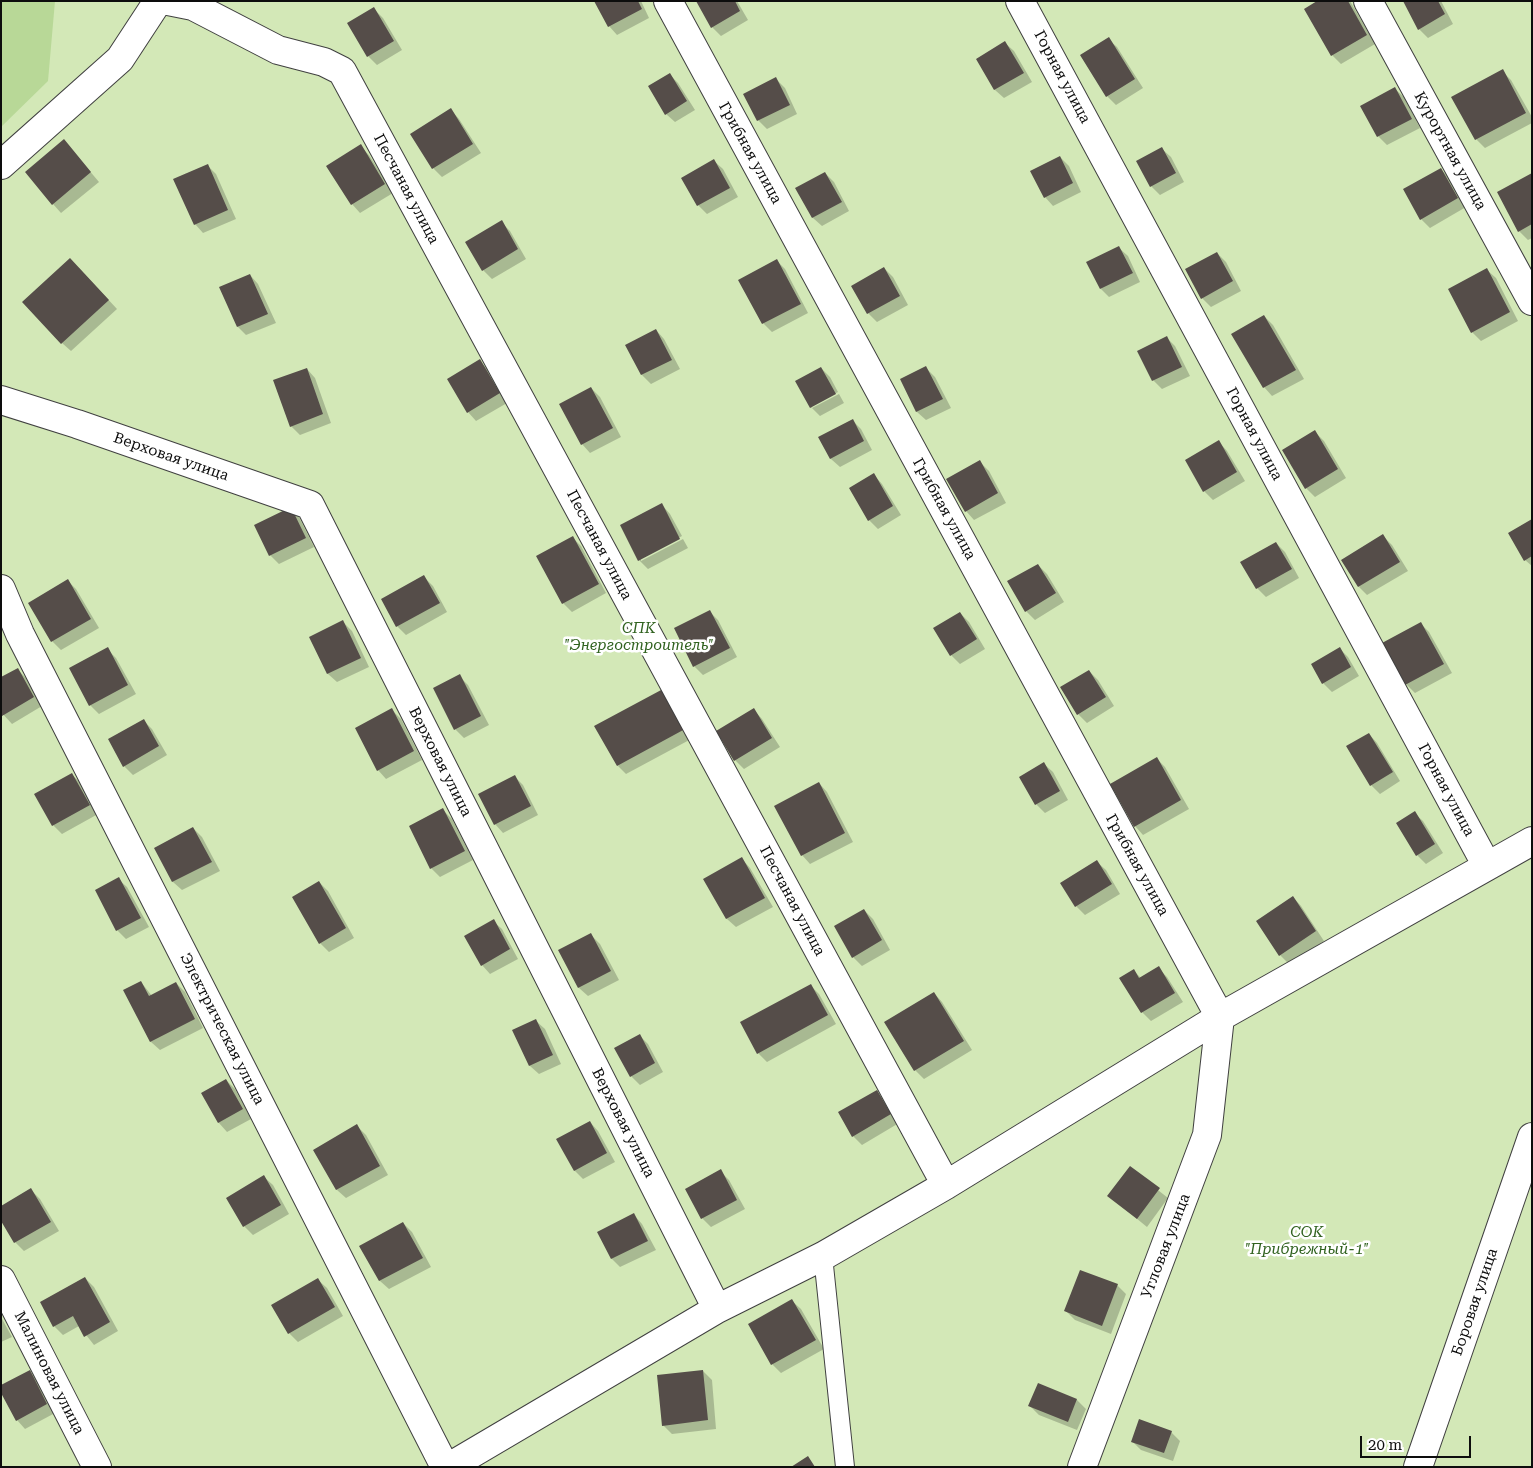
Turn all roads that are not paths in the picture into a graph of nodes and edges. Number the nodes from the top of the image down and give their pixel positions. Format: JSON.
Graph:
{"nodes":[{"id":1,"x":158,"y":1,"type":"edge"},
{"id":2,"x":168,"y":1,"type":"edge"},
{"id":3,"x":668,"y":1,"type":"edge"},
{"id":4,"x":1020,"y":1,"type":"edge"},
{"id":5,"x":1368,"y":1,"type":"edge"},
{"id":6,"x":1,"y":165,"type":"edge"},
{"id":7,"x":1532,"y":302,"type":"edge"},
{"id":8,"x":1,"y":400,"type":"edge"},
{"id":9,"x":1,"y":589,"type":"edge"},
{"id":10,"x":1532,"y":841,"type":"edge"},
{"id":11,"x":1487,"y":866,"type":"junction"},
{"id":12,"x":1220,"y":1017,"type":"junction"},
{"id":13,"x":1532,"y":1137,"type":"edge"},
{"id":14,"x":946,"y":1185,"type":"junction"},
{"id":15,"x":823,"y":1256,"type":"junction"},
{"id":16,"x":1,"y":1280,"type":"edge"},
{"id":17,"x":717,"y":1309,"type":"junction"},
{"id":18,"x":97,"y":1467,"type":"edge"},
{"id":19,"x":445,"y":1467,"type":"edge"},
{"id":20,"x":449,"y":1467,"type":"edge"},
{"id":21,"x":845,"y":1467,"type":"edge"},
{"id":22,"x":1082,"y":1467,"type":"edge"},
{"id":23,"x":1418,"y":1467,"type":"edge"}],
"edges":[{"from":1,"to":6,"type":"street"},
{"from":2,"to":14,"type":"street","name":"Песчаная улица"},
{"from":3,"to":12,"type":"street","name":"Грибная улица"},
{"from":4,"to":11,"type":"street","name":"Горная улица"},
{"from":5,"to":7,"type":"street","name":"Курортная улица"},
{"from":8,"to":17,"type":"street","name":"Верховая улица"},
{"from":9,"to":19,"type":"street","name":"Электрическая улица"},
{"from":10,"to":11,"type":"street"},
{"from":11,"to":12,"type":"street"},
{"from":12,"to":14,"type":"street"},
{"from":12,"to":22,"type":"street","name":"Угловая улица"},
{"from":13,"to":23,"type":"street","name":"Боровая улица"},
{"from":14,"to":15,"type":"street"},
{"from":15,"to":17,"type":"street"},
{"from":15,"to":21,"type":"lane"},
{"from":16,"to":18,"type":"street","name":"Малиновая улица"},
{"from":17,"to":20,"type":"street"}]}
